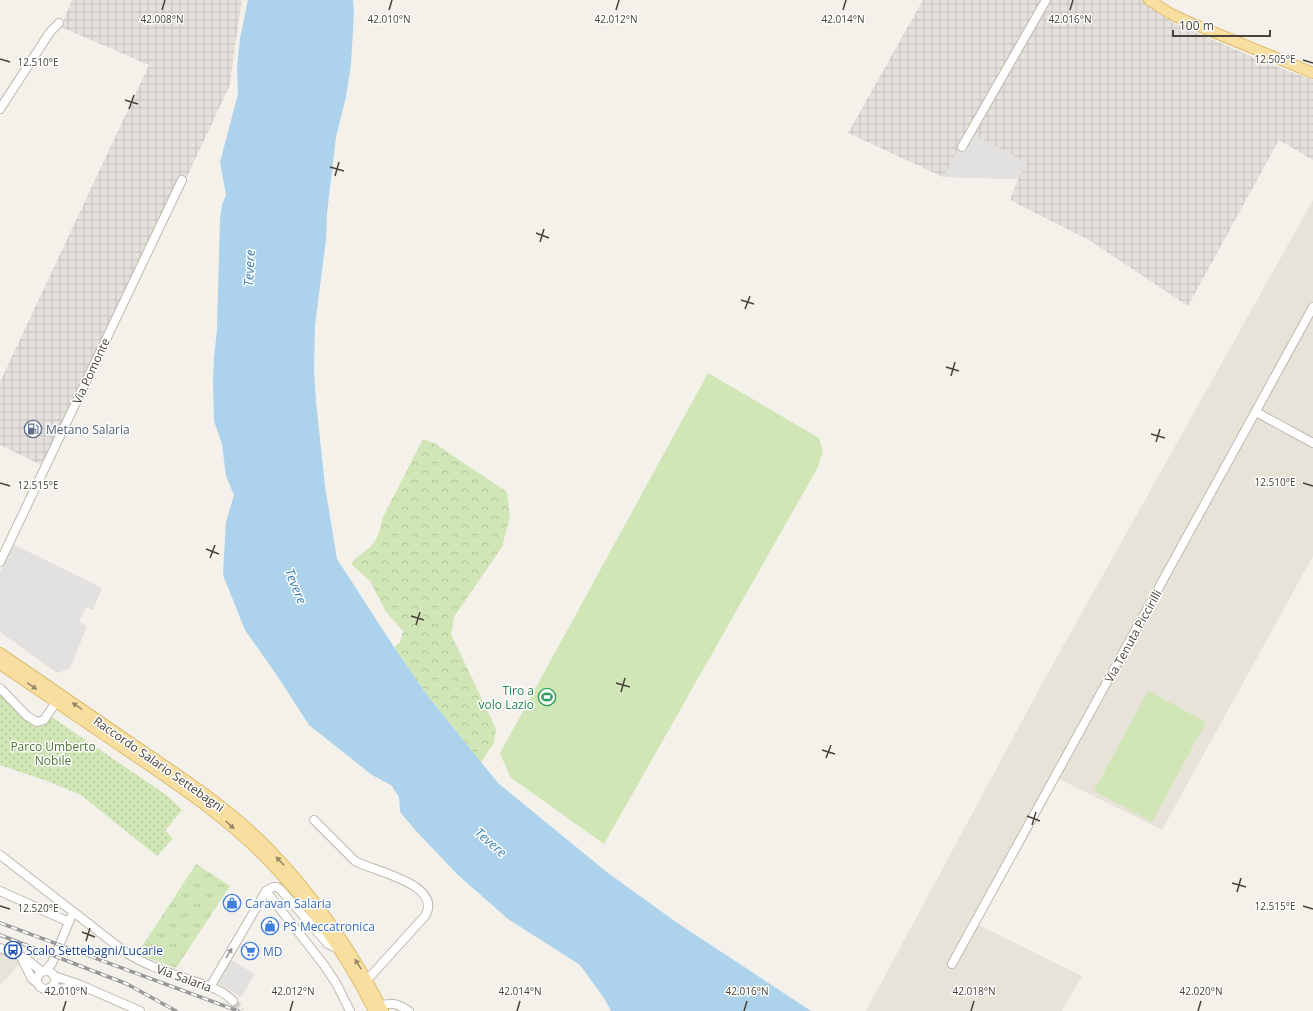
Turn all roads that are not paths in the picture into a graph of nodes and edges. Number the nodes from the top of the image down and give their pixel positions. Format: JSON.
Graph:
{"nodes":[{"id":1,"x":1046,"y":0,"type":"edge"},
{"id":2,"x":1149,"y":0,"type":"edge"},
{"id":3,"x":59,"y":24,"type":"dead end"},
{"id":4,"x":1313,"y":73,"type":"edge"},
{"id":5,"x":0,"y":109,"type":"edge"},
{"id":6,"x":962,"y":147,"type":"dead end"},
{"id":7,"x":182,"y":180,"type":"dead end"},
{"id":8,"x":1313,"y":307,"type":"edge"},
{"id":9,"x":1311,"y":316,"type":"edge"},
{"id":10,"x":1256,"y":412,"type":"junction"},
{"id":11,"x":1313,"y":443,"type":"edge"},
{"id":12,"x":0,"y":562,"type":"edge"},
{"id":13,"x":0,"y":653,"type":"edge"},
{"id":14,"x":0,"y":664,"type":"edge"},
{"id":15,"x":0,"y":688,"type":"edge"},
{"id":16,"x":56,"y":702,"type":"junction"},
{"id":17,"x":314,"y":820,"type":"dead end"},
{"id":18,"x":0,"y":855,"type":"edge"},
{"id":19,"x":0,"y":891,"type":"edge"},
{"id":20,"x":266,"y":891,"type":"junction"},
{"id":21,"x":73,"y":913,"type":"junction"},
{"id":22,"x":69,"y":922,"type":"junction"},
{"id":23,"x":0,"y":948,"type":"edge"},
{"id":24,"x":339,"y":950,"type":"junction"},
{"id":25,"x":21,"y":956,"type":"junction"},
{"id":26,"x":952,"y":964,"type":"dead end"},
{"id":27,"x":48,"y":973,"type":"junction"},
{"id":28,"x":367,"y":980,"type":"junction"},
{"id":29,"x":37,"y":983,"type":"junction"},
{"id":30,"x":83,"y":987,"type":"junction"},
{"id":31,"x":210,"y":987,"type":"junction"},
{"id":32,"x":49,"y":988,"type":"junction"},
{"id":33,"x":233,"y":1001,"type":"tunnel mouth"},
{"id":34,"x":116,"y":1002,"type":"junction"},
{"id":35,"x":379,"y":1009,"type":"edge"},
{"id":36,"x":126,"y":1011,"type":"edge"},
{"id":37,"x":140,"y":1011,"type":"edge"},
{"id":38,"x":350,"y":1011,"type":"edge"},
{"id":39,"x":409,"y":1011,"type":"edge"}],
"edges":[{"from":1,"to":6,"type":"street"},
{"from":2,"to":4,"type":"main road"},
{"from":3,"to":5,"type":"street"},
{"from":7,"to":12,"type":"street","name":"Via Pomonte"},
{"from":8,"to":9,"type":"street","name":"Via Tenuta Piccirilli"},
{"from":9,"to":10,"type":"street","name":"Via Tenuta Piccirilli"},
{"from":10,"to":11,"type":"street"},
{"from":10,"to":26,"type":"street","name":"Via Tenuta Piccirilli"},
{"from":28,"to":13,"type":"main road","name":"Raccordo Salario Settebagni","one_way":true},
{"from":14,"to":16,"type":"main road","name":"Raccordo Salario Settebagni","one_way":true},
{"from":15,"to":16,"type":"street"},
{"from":16,"to":24,"type":"main road","name":"Raccordo Salario Settebagni","one_way":true},
{"from":17,"to":28,"type":"street"},
{"from":18,"to":21,"type":"street","name":"Via Salaria"},
{"from":19,"to":22,"type":"street"},
{"from":20,"to":24,"type":"street"},
{"from":31,"to":20,"type":"street","one_way":true},
{"from":20,"to":38,"type":"street"},
{"from":21,"to":22,"type":"street"},
{"from":21,"to":31,"type":"street","name":"Via Salaria"},
{"from":22,"to":27,"type":"street"},
{"from":23,"to":25,"type":"street"},
{"from":24,"to":35,"type":"main road","name":"Raccordo Salario Settebagni"},
{"from":25,"to":27,"type":"street"},
{"from":25,"to":29,"type":"street"},
{"from":27,"to":29,"type":"street"},
{"from":27,"to":30,"type":"street"},
{"from":27,"to":32,"type":"street"},
{"from":28,"to":35,"type":"main road","name":"Raccordo Salario Settebagni"},
{"from":29,"to":32,"type":"street"},
{"from":30,"to":32,"type":"street"},
{"from":30,"to":34,"type":"street"},
{"from":31,"to":33,"type":"street","name":"Via Salaria"},
{"from":34,"to":36,"type":"street"},
{"from":34,"to":37,"type":"street"},
{"from":35,"to":39,"type":"street"}]}
